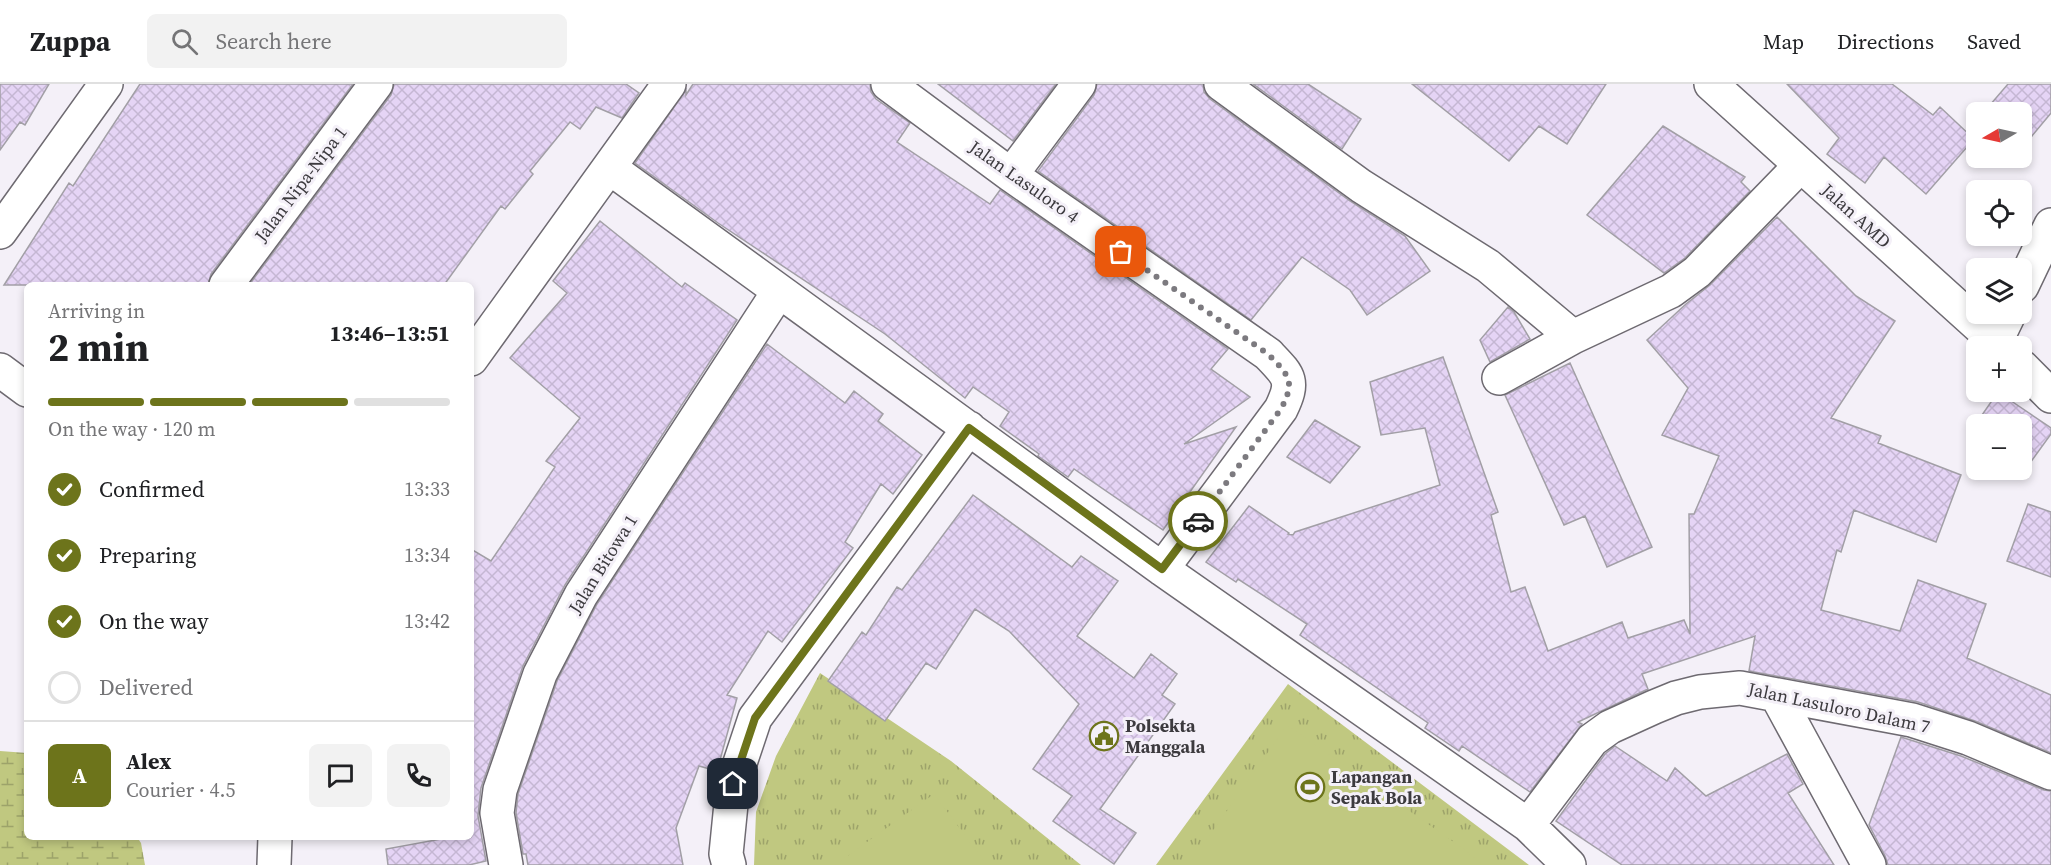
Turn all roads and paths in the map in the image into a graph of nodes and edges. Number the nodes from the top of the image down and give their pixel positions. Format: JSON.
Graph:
{"nodes":[{"id":1,"x":106,"y":84,"type":"edge"},
{"id":2,"x":376,"y":84,"type":"edge"},
{"id":3,"x":669,"y":84,"type":"edge"},
{"id":4,"x":888,"y":84,"type":"edge"},
{"id":5,"x":1079,"y":84,"type":"edge"},
{"id":6,"x":1221,"y":84,"type":"edge"},
{"id":7,"x":1711,"y":84,"type":"edge"},
{"id":8,"x":1800,"y":166,"type":"junction"},
{"id":9,"x":610,"y":168,"type":"junction"},
{"id":10,"x":1011,"y":175,"type":"junction"},
{"id":11,"x":2051,"y":225,"type":"edge"},
{"id":12,"x":0,"y":232,"type":"edge"},
{"id":13,"x":2032,"y":265,"type":"edge"},
{"id":14,"x":228,"y":282,"type":"edge"},
{"id":15,"x":779,"y":291,"type":"junction"},
{"id":16,"x":2002,"y":334,"type":"edge"},
{"id":17,"x":1573,"y":337,"type":"junction"},
{"id":18,"x":474,"y":355,"type":"edge"},
{"id":19,"x":0,"y":369,"type":"edge"},
{"id":20,"x":2032,"y":377,"type":"edge"},
{"id":21,"x":1499,"y":378,"type":"dead end"},
{"id":22,"x":24,"y":388,"type":"edge"},
{"id":23,"x":2051,"y":396,"type":"edge"},
{"id":24,"x":969,"y":428,"type":"junction"},
{"id":25,"x":1162,"y":569,"type":"junction"},
{"id":26,"x":1777,"y":696,"type":"junction"},
{"id":27,"x":2051,"y":773,"type":"edge"},
{"id":28,"x":1528,"y":825,"type":"junction"},
{"id":29,"x":275,"y":840,"type":"edge"},
{"id":30,"x":274,"y":865,"type":"edge"},
{"id":31,"x":506,"y":865,"type":"edge"},
{"id":32,"x":729,"y":865,"type":"edge"},
{"id":33,"x":1569,"y":865,"type":"edge"},
{"id":34,"x":1869,"y":865,"type":"edge"}],
"edges":[{"from":1,"to":12,"type":"street"},
{"from":2,"to":14,"type":"street","name":"Jalan Nipa-Nipa 1"},
{"from":3,"to":9,"type":"street"},
{"from":4,"to":10,"type":"street","name":"Jalan Lasuloro 4"},
{"from":5,"to":10,"type":"street"},
{"from":6,"to":17,"type":"street"},
{"from":7,"to":8,"type":"street","name":"Jalan AMD"},
{"from":8,"to":16,"type":"street","name":"Jalan AMD"},
{"from":8,"to":17,"type":"street"},
{"from":9,"to":15,"type":"street"},
{"from":9,"to":18,"type":"street"},
{"from":10,"to":25,"type":"street","name":"Jalan Lasuloro 4"},
{"from":11,"to":13,"type":"street"},
{"from":15,"to":24,"type":"street"},
{"from":15,"to":31,"type":"street","name":"Jalan Bitowa 1"},
{"from":17,"to":21,"type":"street"},
{"from":19,"to":22,"type":"street"},
{"from":20,"to":23,"type":"street"},
{"from":24,"to":25,"type":"street"},
{"from":24,"to":32,"type":"street"},
{"from":25,"to":28,"type":"street"},
{"from":26,"to":27,"type":"street","name":"Jalan Lasuloro Dalam 7"},
{"from":26,"to":28,"type":"street","name":"Jalan Lasuloro Dalam 7"},
{"from":26,"to":34,"type":"street"},
{"from":28,"to":33,"type":"street"},
{"from":29,"to":30,"type":"street"}]}
